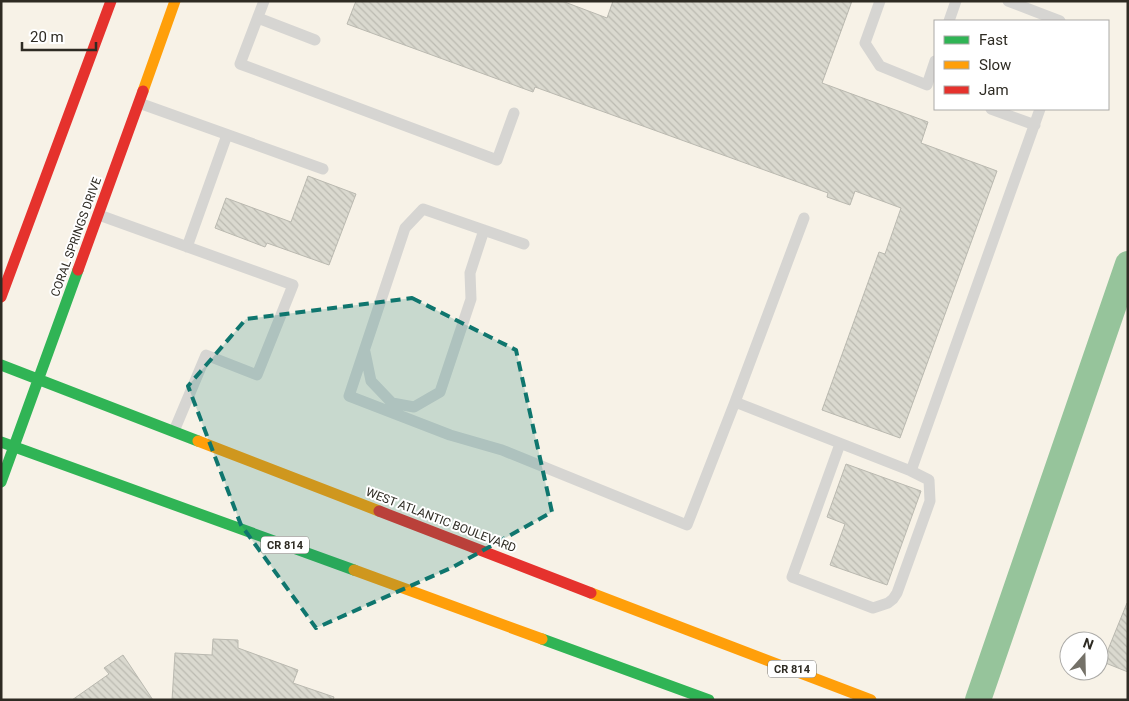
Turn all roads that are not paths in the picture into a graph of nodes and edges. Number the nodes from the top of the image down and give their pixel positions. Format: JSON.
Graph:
{"nodes":[{"id":1,"x":111,"y":1,"type":"edge"},
{"id":2,"x":175,"y":1,"type":"edge"},
{"id":3,"x":264,"y":1,"type":"edge"},
{"id":4,"x":880,"y":1,"type":"edge"},
{"id":5,"x":956,"y":1,"type":"edge"},
{"id":6,"x":1008,"y":1,"type":"edge"},
{"id":7,"x":258,"y":18,"type":"junction"},
{"id":8,"x":949,"y":20,"type":"edge"},
{"id":9,"x":1057,"y":20,"type":"edge"},
{"id":10,"x":315,"y":40,"type":"dead end"},
{"id":11,"x":934,"y":68,"type":"edge"},
{"id":12,"x":931,"y":87,"type":"edge"},
{"id":13,"x":139,"y":104,"type":"junction"},
{"id":14,"x":994,"y":110,"type":"edge"},
{"id":15,"x":1040,"y":110,"type":"edge"},
{"id":16,"x":514,"y":112,"type":"dead end"},
{"id":17,"x":1035,"y":125,"type":"junction"},
{"id":18,"x":227,"y":135,"type":"junction"},
{"id":19,"x":323,"y":169,"type":"dead end"},
{"id":20,"x":99,"y":215,"type":"junction"},
{"id":21,"x":804,"y":218,"type":"dead end"},
{"id":22,"x":484,"y":230,"type":"junction"},
{"id":23,"x":524,"y":244,"type":"dead end"},
{"id":24,"x":187,"y":247,"type":"junction"},
{"id":25,"x":1,"y":297,"type":"edge"},
{"id":26,"x":364,"y":350,"type":"junction"},
{"id":27,"x":1,"y":365,"type":"edge"},
{"id":28,"x":39,"y":380,"type":"junction"},
{"id":29,"x":735,"y":402,"type":"junction"},
{"id":30,"x":174,"y":431,"type":"junction"},
{"id":31,"x":1,"y":442,"type":"edge"},
{"id":32,"x":840,"y":444,"type":"junction"},
{"id":33,"x":15,"y":447,"type":"junction"},
{"id":34,"x":911,"y":471,"type":"junction"},
{"id":35,"x":1,"y":482,"type":"edge"},
{"id":36,"x":709,"y":700,"type":"edge"},
{"id":37,"x":872,"y":700,"type":"edge"}],
"edges":[{"from":1,"to":25,"type":"main road"},
{"from":2,"to":13,"type":"main road","name":"CORAL SPRINGS DRIVE"},
{"from":3,"to":7,"type":"lane"},
{"from":4,"to":12,"type":"lane"},
{"from":5,"to":8,"type":"lane"},
{"from":6,"to":9,"type":"lane"},
{"from":7,"to":10,"type":"lane"},
{"from":7,"to":16,"type":"lane"},
{"from":11,"to":12,"type":"lane"},
{"from":13,"to":18,"type":"lane"},
{"from":13,"to":20,"type":"main road","name":"CORAL SPRINGS DRIVE"},
{"from":14,"to":17,"type":"lane"},
{"from":15,"to":17,"type":"lane"},
{"from":17,"to":34,"type":"lane"},
{"from":18,"to":19,"type":"lane"},
{"from":18,"to":24,"type":"lane"},
{"from":20,"to":24,"type":"lane"},
{"from":20,"to":28,"type":"main road","name":"CORAL SPRINGS DRIVE"},
{"from":21,"to":29,"type":"lane"},
{"from":22,"to":23,"type":"lane"},
{"from":22,"to":26,"type":"lane"},
{"from":22,"to":26,"type":"lane"},
{"from":24,"to":30,"type":"lane"},
{"from":26,"to":29,"type":"lane"},
{"from":27,"to":28,"type":"main road","name":"WEST ATLANTIC BOULEVARD","number":"CR 814"},
{"from":28,"to":30,"type":"main road","name":"WEST ATLANTIC BOULEVARD","number":"CR 814"},
{"from":28,"to":33,"type":"main road","name":"CORAL SPRINGS DRIVE"},
{"from":29,"to":32,"type":"lane"},
{"from":30,"to":37,"type":"main road","name":"WEST ATLANTIC BOULEVARD","number":"CR 814"},
{"from":31,"to":33,"type":"main road","number":"CR 814"},
{"from":32,"to":34,"type":"lane"},
{"from":32,"to":34,"type":"lane"},
{"from":33,"to":35,"type":"main road","name":"CORAL SPRINGS DRIVE"},
{"from":33,"to":36,"type":"main road","number":"CR 814"}]}
